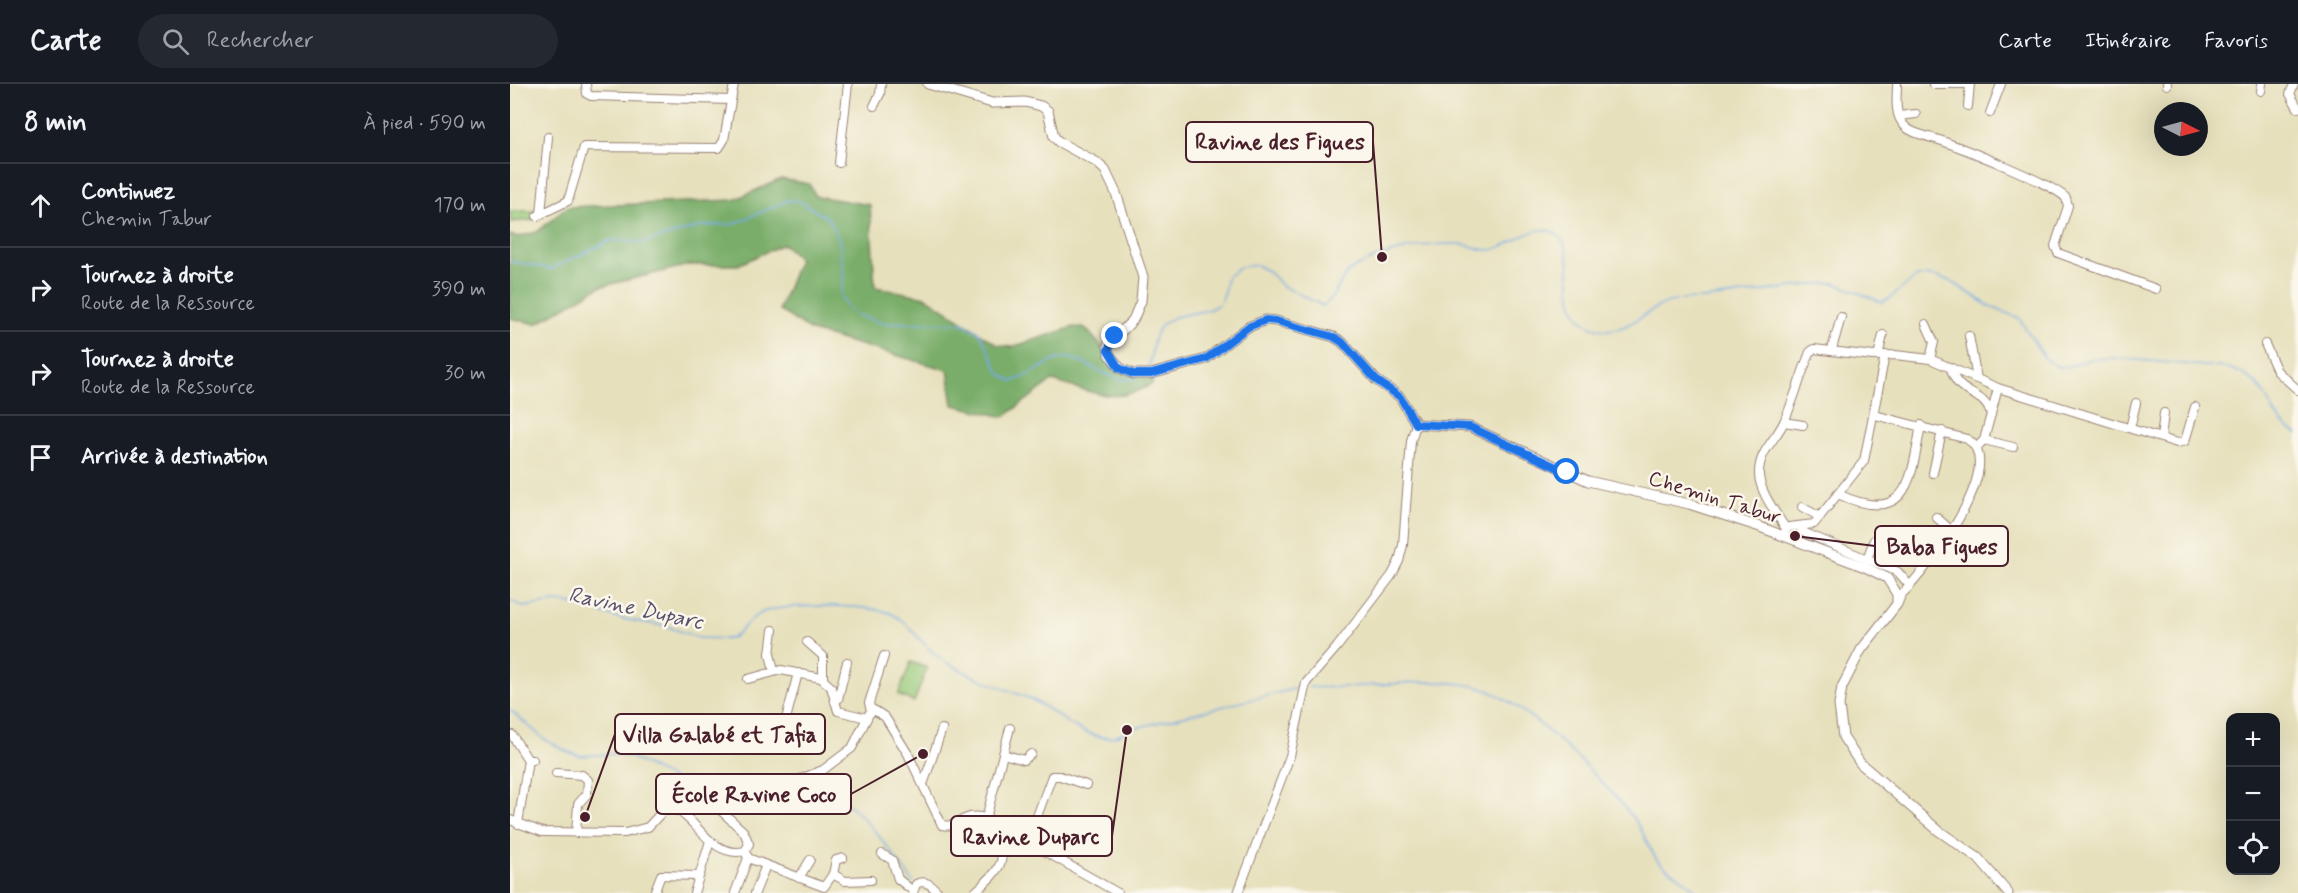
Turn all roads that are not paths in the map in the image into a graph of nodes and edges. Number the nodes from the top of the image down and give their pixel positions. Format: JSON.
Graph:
{"nodes":[{"id":1,"x":586,"y":84,"type":"edge"},
{"id":2,"x":734,"y":84,"type":"edge"},
{"id":3,"x":848,"y":84,"type":"edge"},
{"id":4,"x":881,"y":84,"type":"edge"},
{"id":5,"x":928,"y":84,"type":"edge"},
{"id":6,"x":1897,"y":84,"type":"edge"},
{"id":7,"x":1933,"y":84,"type":"edge"},
{"id":8,"x":1970,"y":84,"type":"edge"},
{"id":9,"x":2001,"y":84,"type":"edge"},
{"id":10,"x":2294,"y":84,"type":"edge"},
{"id":11,"x":730,"y":100,"type":"junction"},
{"id":12,"x":874,"y":106,"type":"dead end"},
{"id":13,"x":1968,"y":106,"type":"dead end"},
{"id":14,"x":2298,"y":108,"type":"edge"},
{"id":15,"x":1990,"y":113,"type":"dead end"},
{"id":16,"x":1916,"y":114,"type":"dead end"},
{"id":17,"x":1899,"y":116,"type":"junction"},
{"id":18,"x":548,"y":137,"type":"dead end"},
{"id":19,"x":839,"y":163,"type":"dead end"},
{"id":20,"x":2156,"y":289,"type":"dead end"},
{"id":21,"x":1841,"y":317,"type":"dead end"},
{"id":22,"x":1926,"y":324,"type":"dead end"},
{"id":23,"x":1883,"y":335,"type":"dead end"},
{"id":24,"x":1969,"y":336,"type":"dead end"},
{"id":25,"x":2265,"y":344,"type":"dead end"},
{"id":26,"x":1832,"y":349,"type":"junction"},
{"id":27,"x":1882,"y":356,"type":"junction"},
{"id":28,"x":1930,"y":359,"type":"junction"},
{"id":29,"x":1951,"y":368,"type":"junction"},
{"id":30,"x":1977,"y":379,"type":"junction"},
{"id":31,"x":1998,"y":388,"type":"junction"},
{"id":32,"x":2298,"y":390,"type":"edge"},
{"id":33,"x":2136,"y":403,"type":"dead end"},
{"id":34,"x":2195,"y":407,"type":"dead end"},
{"id":35,"x":2164,"y":413,"type":"dead end"},
{"id":36,"x":1991,"y":414,"type":"junction"},
{"id":37,"x":1875,"y":415,"type":"junction"},
{"id":38,"x":1784,"y":422,"type":"junction"},
{"id":39,"x":1416,"y":424,"type":"junction"},
{"id":40,"x":1803,"y":425,"type":"dead end"},
{"id":41,"x":1921,"y":425,"type":"junction"},
{"id":42,"x":2130,"y":428,"type":"junction"},
{"id":43,"x":1942,"y":431,"type":"junction"},
{"id":44,"x":2162,"y":438,"type":"junction"},
{"id":45,"x":1984,"y":440,"type":"junction"},
{"id":46,"x":1977,"y":447,"type":"junction"},
{"id":47,"x":2013,"y":447,"type":"dead end"},
{"id":48,"x":1933,"y":473,"type":"dead end"},
{"id":49,"x":1838,"y":494,"type":"junction"},
{"id":50,"x":1802,"y":507,"type":"dead end"},
{"id":51,"x":1820,"y":517,"type":"junction"},
{"id":52,"x":1936,"y":517,"type":"dead end"},
{"id":53,"x":1800,"y":528,"type":"junction"},
{"id":54,"x":1952,"y":531,"type":"junction"},
{"id":55,"x":1785,"y":533,"type":"junction"},
{"id":56,"x":1919,"y":538,"type":"dead end"},
{"id":57,"x":1874,"y":540,"type":"dead end"},
{"id":58,"x":1938,"y":547,"type":"junction"},
{"id":59,"x":1867,"y":559,"type":"junction"},
{"id":60,"x":1908,"y":584,"type":"junction"},
{"id":61,"x":1895,"y":589,"type":"junction"},
{"id":62,"x":1897,"y":604,"type":"junction"},
{"id":63,"x":773,"y":630,"type":"dead end"},
{"id":64,"x":807,"y":642,"type":"dead end"},
{"id":65,"x":884,"y":656,"type":"dead end"},
{"id":66,"x":847,"y":662,"type":"dead end"},
{"id":67,"x":774,"y":671,"type":"junction"},
{"id":68,"x":798,"y":673,"type":"junction"},
{"id":69,"x":747,"y":679,"type":"dead end"},
{"id":70,"x":823,"y":679,"type":"junction"},
{"id":71,"x":835,"y":702,"type":"junction"},
{"id":72,"x":869,"y":714,"type":"junction"},
{"id":73,"x":786,"y":719,"type":"dead end"},
{"id":74,"x":1010,"y":728,"type":"dead end"},
{"id":75,"x":942,"y":729,"type":"dead end"},
{"id":76,"x":512,"y":735,"type":"dead end"},
{"id":77,"x":1003,"y":754,"type":"junction"},
{"id":78,"x":1031,"y":754,"type":"dead end"},
{"id":79,"x":556,"y":773,"type":"dead end"},
{"id":80,"x":924,"y":782,"type":"junction"},
{"id":81,"x":1086,"y":785,"type":"dead end"},
{"id":82,"x":988,"y":819,"type":"junction"},
{"id":83,"x":514,"y":822,"type":"edge"},
{"id":84,"x":576,"y":833,"type":"junction"},
{"id":85,"x":710,"y":841,"type":"junction"},
{"id":86,"x":1027,"y":843,"type":"junction"},
{"id":87,"x":746,"y":854,"type":"junction"},
{"id":88,"x":882,"y":854,"type":"dead end"},
{"id":89,"x":843,"y":858,"type":"dead end"},
{"id":90,"x":810,"y":860,"type":"dead end"},
{"id":91,"x":766,"y":865,"type":"junction"},
{"id":92,"x":833,"y":874,"type":"junction"},
{"id":93,"x":698,"y":876,"type":"junction"},
{"id":94,"x":799,"y":878,"type":"junction"},
{"id":95,"x":871,"y":880,"type":"dead end"},
{"id":96,"x":913,"y":892,"type":"edge"},
{"id":97,"x":654,"y":893,"type":"edge"},
{"id":98,"x":694,"y":893,"type":"edge"},
{"id":99,"x":735,"y":893,"type":"edge"},
{"id":100,"x":755,"y":893,"type":"edge"},
{"id":101,"x":939,"y":893,"type":"edge"},
{"id":102,"x":974,"y":893,"type":"edge"},
{"id":103,"x":1118,"y":893,"type":"edge"},
{"id":104,"x":1238,"y":893,"type":"edge"},
{"id":105,"x":2008,"y":893,"type":"edge"}],
"edges":[{"from":1,"to":11,"type":"street"},
{"from":2,"to":11,"type":"street"},
{"from":3,"to":19,"type":"street"},
{"from":4,"to":12,"type":"street"},
{"from":5,"to":39,"type":"street"},
{"from":6,"to":17,"type":"street"},
{"from":7,"to":8,"type":"street"},
{"from":8,"to":13,"type":"street"},
{"from":9,"to":15,"type":"street"},
{"from":10,"to":14,"type":"street"},
{"from":11,"to":18,"type":"street"},
{"from":16,"to":17,"type":"street"},
{"from":17,"to":20,"type":"street"},
{"from":21,"to":26,"type":"street"},
{"from":22,"to":28,"type":"street"},
{"from":23,"to":27,"type":"street"},
{"from":24,"to":30,"type":"street"},
{"from":25,"to":32,"type":"street"},
{"from":26,"to":27,"type":"street"},
{"from":26,"to":38,"type":"street"},
{"from":27,"to":28,"type":"street"},
{"from":27,"to":37,"type":"street"},
{"from":28,"to":29,"type":"street"},
{"from":29,"to":30,"type":"street"},
{"from":29,"to":36,"type":"street"},
{"from":30,"to":31,"type":"street"},
{"from":31,"to":36,"type":"street"},
{"from":31,"to":42,"type":"street"},
{"from":33,"to":42,"type":"street"},
{"from":34,"to":44,"type":"street"},
{"from":35,"to":44,"type":"street"},
{"from":36,"to":45,"type":"street"},
{"from":37,"to":41,"type":"street"},
{"from":37,"to":49,"type":"street"},
{"from":38,"to":40,"type":"street"},
{"from":38,"to":55,"type":"street"},
{"from":39,"to":55,"type":"street","name":"Chemin Tabur"},
{"from":39,"to":104,"type":"street"},
{"from":41,"to":43,"type":"street"},
{"from":41,"to":49,"type":"street"},
{"from":42,"to":44,"type":"street"},
{"from":43,"to":46,"type":"street"},
{"from":43,"to":48,"type":"street"},
{"from":45,"to":46,"type":"street"},
{"from":45,"to":47,"type":"street"},
{"from":46,"to":54,"type":"street"},
{"from":49,"to":51,"type":"street"},
{"from":50,"to":51,"type":"street"},
{"from":51,"to":53,"type":"street"},
{"from":52,"to":54,"type":"street"},
{"from":53,"to":55,"type":"street"},
{"from":53,"to":59,"type":"street"},
{"from":54,"to":58,"type":"street"},
{"from":55,"to":61,"type":"street","name":"Chemin Tabur"},
{"from":56,"to":58,"type":"street"},
{"from":57,"to":59,"type":"street"},
{"from":58,"to":60,"type":"street"},
{"from":59,"to":60,"type":"street"},
{"from":60,"to":61,"type":"street"},
{"from":60,"to":62,"type":"street"},
{"from":61,"to":62,"type":"street"},
{"from":62,"to":105,"type":"street"},
{"from":63,"to":67,"type":"street"},
{"from":64,"to":70,"type":"street"},
{"from":65,"to":72,"type":"street"},
{"from":66,"to":71,"type":"street"},
{"from":67,"to":68,"type":"street"},
{"from":67,"to":69,"type":"street"},
{"from":68,"to":70,"type":"street"},
{"from":68,"to":73,"type":"street"},
{"from":70,"to":71,"type":"street"},
{"from":71,"to":72,"type":"street"},
{"from":72,"to":80,"type":"street"},
{"from":72,"to":87,"type":"street"},
{"from":74,"to":77,"type":"street"},
{"from":75,"to":80,"type":"street"},
{"from":76,"to":83,"type":"street"},
{"from":77,"to":78,"type":"street"},
{"from":77,"to":82,"type":"street"},
{"from":79,"to":84,"type":"street"},
{"from":80,"to":82,"type":"street"},
{"from":81,"to":86,"type":"street"},
{"from":82,"to":86,"type":"street"},
{"from":82,"to":102,"type":"street"},
{"from":83,"to":84,"type":"street"},
{"from":84,"to":85,"type":"street"},
{"from":85,"to":87,"type":"street"},
{"from":85,"to":93,"type":"street"},
{"from":86,"to":103,"type":"street"},
{"from":87,"to":91,"type":"street"},
{"from":87,"to":99,"type":"street"},
{"from":88,"to":96,"type":"street"},
{"from":89,"to":92,"type":"street"},
{"from":90,"to":94,"type":"street"},
{"from":91,"to":94,"type":"street"},
{"from":91,"to":100,"type":"street"},
{"from":92,"to":94,"type":"street"},
{"from":92,"to":95,"type":"street"},
{"from":93,"to":97,"type":"street"},
{"from":93,"to":98,"type":"street"},
{"from":96,"to":101,"type":"street"}]}
